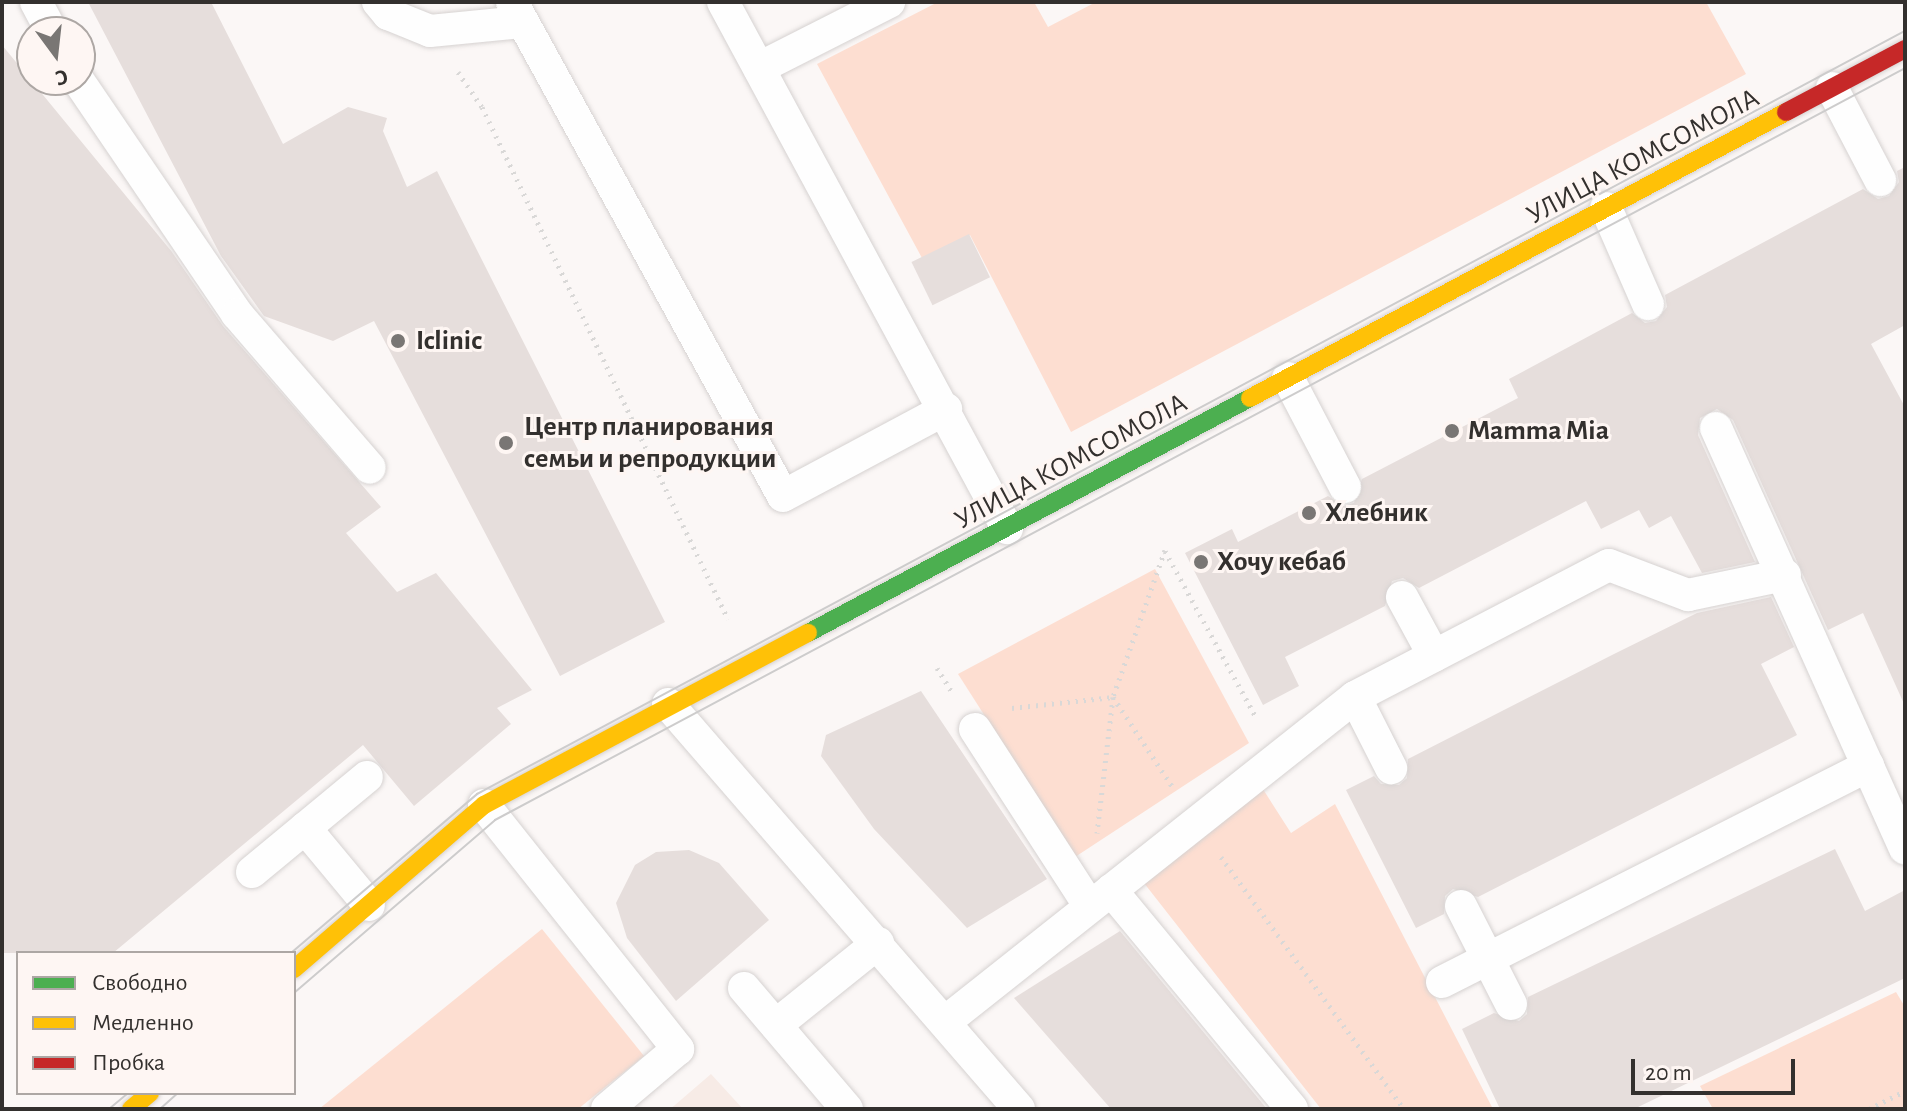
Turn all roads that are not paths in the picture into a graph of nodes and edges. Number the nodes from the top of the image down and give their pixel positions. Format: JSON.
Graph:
{"nodes":[{"id":1,"x":378,"y":2,"type":"edge"},
{"id":2,"x":723,"y":2,"type":"edge"},
{"id":3,"x":889,"y":2,"type":"edge"},
{"id":4,"x":517,"y":12,"type":"edge"},
{"id":5,"x":1905,"y":49,"type":"edge"},
{"id":6,"x":759,"y":68,"type":"junction"},
{"id":7,"x":1832,"y":88,"type":"junction"},
{"id":8,"x":89,"y":96,"type":"edge"},
{"id":9,"x":1880,"y":180,"type":"dead end"},
{"id":10,"x":1606,"y":208,"type":"junction"},
{"id":11,"x":1648,"y":304,"type":"dead end"},
{"id":12,"x":1288,"y":378,"type":"junction"},
{"id":13,"x":946,"y":409,"type":"junction"},
{"id":14,"x":1716,"y":428,"type":"dead end"},
{"id":15,"x":370,"y":468,"type":"dead end"},
{"id":16,"x":1345,"y":487,"type":"dead end"},
{"id":17,"x":1007,"y":528,"type":"junction"},
{"id":18,"x":1785,"y":575,"type":"junction"},
{"id":19,"x":1402,"y":597,"type":"dead end"},
{"id":20,"x":1434,"y":656,"type":"junction"},
{"id":21,"x":1355,"y":697,"type":"junction"},
{"id":22,"x":668,"y":704,"type":"junction"},
{"id":23,"x":984,"y":720,"type":"road end"},
{"id":24,"x":1868,"y":766,"type":"junction"},
{"id":25,"x":1391,"y":768,"type":"dead end"},
{"id":26,"x":367,"y":777,"type":"dead end"},
{"id":27,"x":484,"y":805,"type":"junction"},
{"id":28,"x":305,"y":828,"type":"junction"},
{"id":29,"x":1905,"y":849,"type":"edge"},
{"id":30,"x":252,"y":872,"type":"dead end"},
{"id":31,"x":1100,"y":898,"type":"junction"},
{"id":32,"x":369,"y":905,"type":"junction"},
{"id":33,"x":1461,"y":906,"type":"dead end"},
{"id":34,"x":878,"y":943,"type":"junction"},
{"id":35,"x":1488,"y":959,"type":"junction"},
{"id":36,"x":296,"y":967,"type":"edge"},
{"id":37,"x":1442,"y":982,"type":"dead end"},
{"id":38,"x":744,"y":988,"type":"dead end"},
{"id":39,"x":1511,"y":1004,"type":"dead end"},
{"id":40,"x":945,"y":1022,"type":"junction"},
{"id":41,"x":776,"y":1025,"type":"junction"},
{"id":42,"x":148,"y":1095,"type":"edge"},
{"id":43,"x":131,"y":1109,"type":"edge"},
{"id":44,"x":607,"y":1109,"type":"edge"},
{"id":45,"x":847,"y":1109,"type":"edge"},
{"id":46,"x":1019,"y":1109,"type":"edge"},
{"id":47,"x":1292,"y":1109,"type":"edge"}],
"edges":[{"from":1,"to":4,"type":"lane"},
{"from":2,"to":6,"type":"lane"},
{"from":3,"to":6,"type":"lane"},
{"from":4,"to":13,"type":"lane"},
{"from":5,"to":7,"type":"main road","name":"УЛИЦА КОМСОМОЛА"},
{"from":6,"to":13,"type":"lane"},
{"from":7,"to":9,"type":"lane"},
{"from":7,"to":10,"type":"main road","name":"УЛИЦА КОМСОМОЛА"},
{"from":8,"to":15,"type":"lane"},
{"from":10,"to":11,"type":"lane"},
{"from":10,"to":12,"type":"main road","name":"УЛИЦА КОМСОМОЛА"},
{"from":12,"to":16,"type":"lane"},
{"from":12,"to":17,"type":"main road","name":"УЛИЦА КОМСОМОЛА"},
{"from":13,"to":17,"type":"lane"},
{"from":14,"to":18,"type":"lane"},
{"from":17,"to":22,"type":"main road","name":"УЛИЦА КОМСОМОЛА"},
{"from":18,"to":20,"type":"lane"},
{"from":18,"to":24,"type":"lane"},
{"from":19,"to":20,"type":"lane"},
{"from":20,"to":21,"type":"lane"},
{"from":21,"to":25,"type":"lane"},
{"from":21,"to":31,"type":"lane"},
{"from":22,"to":27,"type":"main road","name":"УЛИЦА КОМСОМОЛА"},
{"from":22,"to":34,"type":"lane"},
{"from":23,"to":31,"type":"lane"},
{"from":24,"to":29,"type":"lane"},
{"from":24,"to":35,"type":"lane"},
{"from":26,"to":28,"type":"lane"},
{"from":27,"to":32,"type":"main road","name":"УЛИЦА КОМСОМОЛА"},
{"from":27,"to":44,"type":"lane"},
{"from":28,"to":30,"type":"lane"},
{"from":28,"to":32,"type":"lane"},
{"from":31,"to":40,"type":"lane"},
{"from":31,"to":47,"type":"lane"},
{"from":32,"to":36,"type":"main road","name":"УЛИЦА КОМСОМОЛА"},
{"from":33,"to":35,"type":"lane"},
{"from":34,"to":40,"type":"lane"},
{"from":34,"to":41,"type":"lane"},
{"from":35,"to":37,"type":"lane"},
{"from":35,"to":39,"type":"lane"},
{"from":38,"to":41,"type":"lane"},
{"from":40,"to":46,"type":"lane"},
{"from":41,"to":45,"type":"lane"},
{"from":42,"to":43,"type":"main road"}]}
